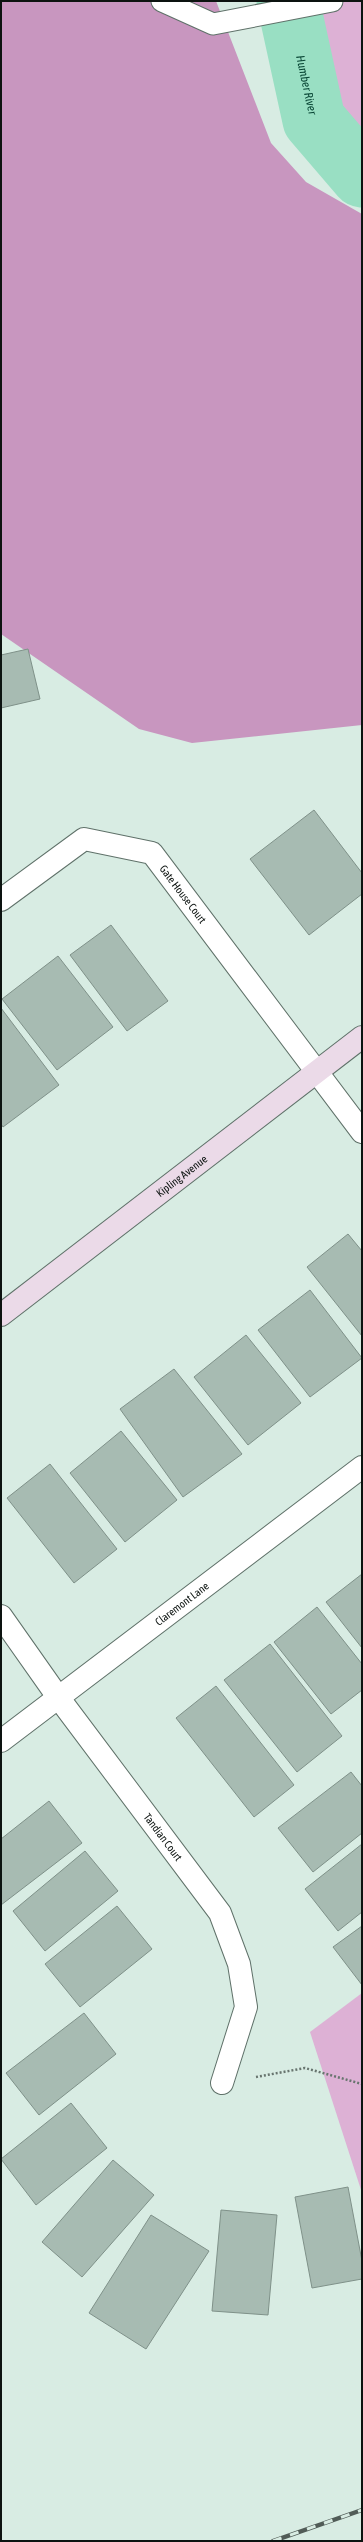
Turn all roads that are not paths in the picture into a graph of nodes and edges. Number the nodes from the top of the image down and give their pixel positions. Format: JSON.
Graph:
{"nodes":[{"id":1,"x":162,"y":1,"type":"edge"},
{"id":2,"x":332,"y":1,"type":"edge"},
{"id":3,"x":1,"y":900,"type":"edge"},
{"id":4,"x":362,"y":1038,"type":"edge"},
{"id":5,"x":317,"y":1073,"type":"junction"},
{"id":6,"x":362,"y":1132,"type":"edge"},
{"id":7,"x":1,"y":1315,"type":"edge"},
{"id":8,"x":362,"y":1467,"type":"edge"},
{"id":9,"x":1,"y":1616,"type":"edge"},
{"id":10,"x":58,"y":1697,"type":"junction"},
{"id":11,"x":1,"y":1741,"type":"edge"},
{"id":12,"x":222,"y":2083,"type":"road end"}],
"edges":[{"from":1,"to":2,"type":"lane"},
{"from":3,"to":5,"type":"street","name":"Gate House Court"},
{"from":4,"to":5,"type":"street","name":"Kipling Avenue"},
{"from":5,"to":6,"type":"street","name":"Gate House Court"},
{"from":5,"to":7,"type":"street","name":"Kipling Avenue"},
{"from":8,"to":10,"type":"street","name":"Claremont Lane"},
{"from":9,"to":10,"type":"street","name":"Tandian Court"},
{"from":10,"to":11,"type":"street","name":"Claremont Lane"},
{"from":10,"to":12,"type":"street","name":"Tandian Court"}]}
